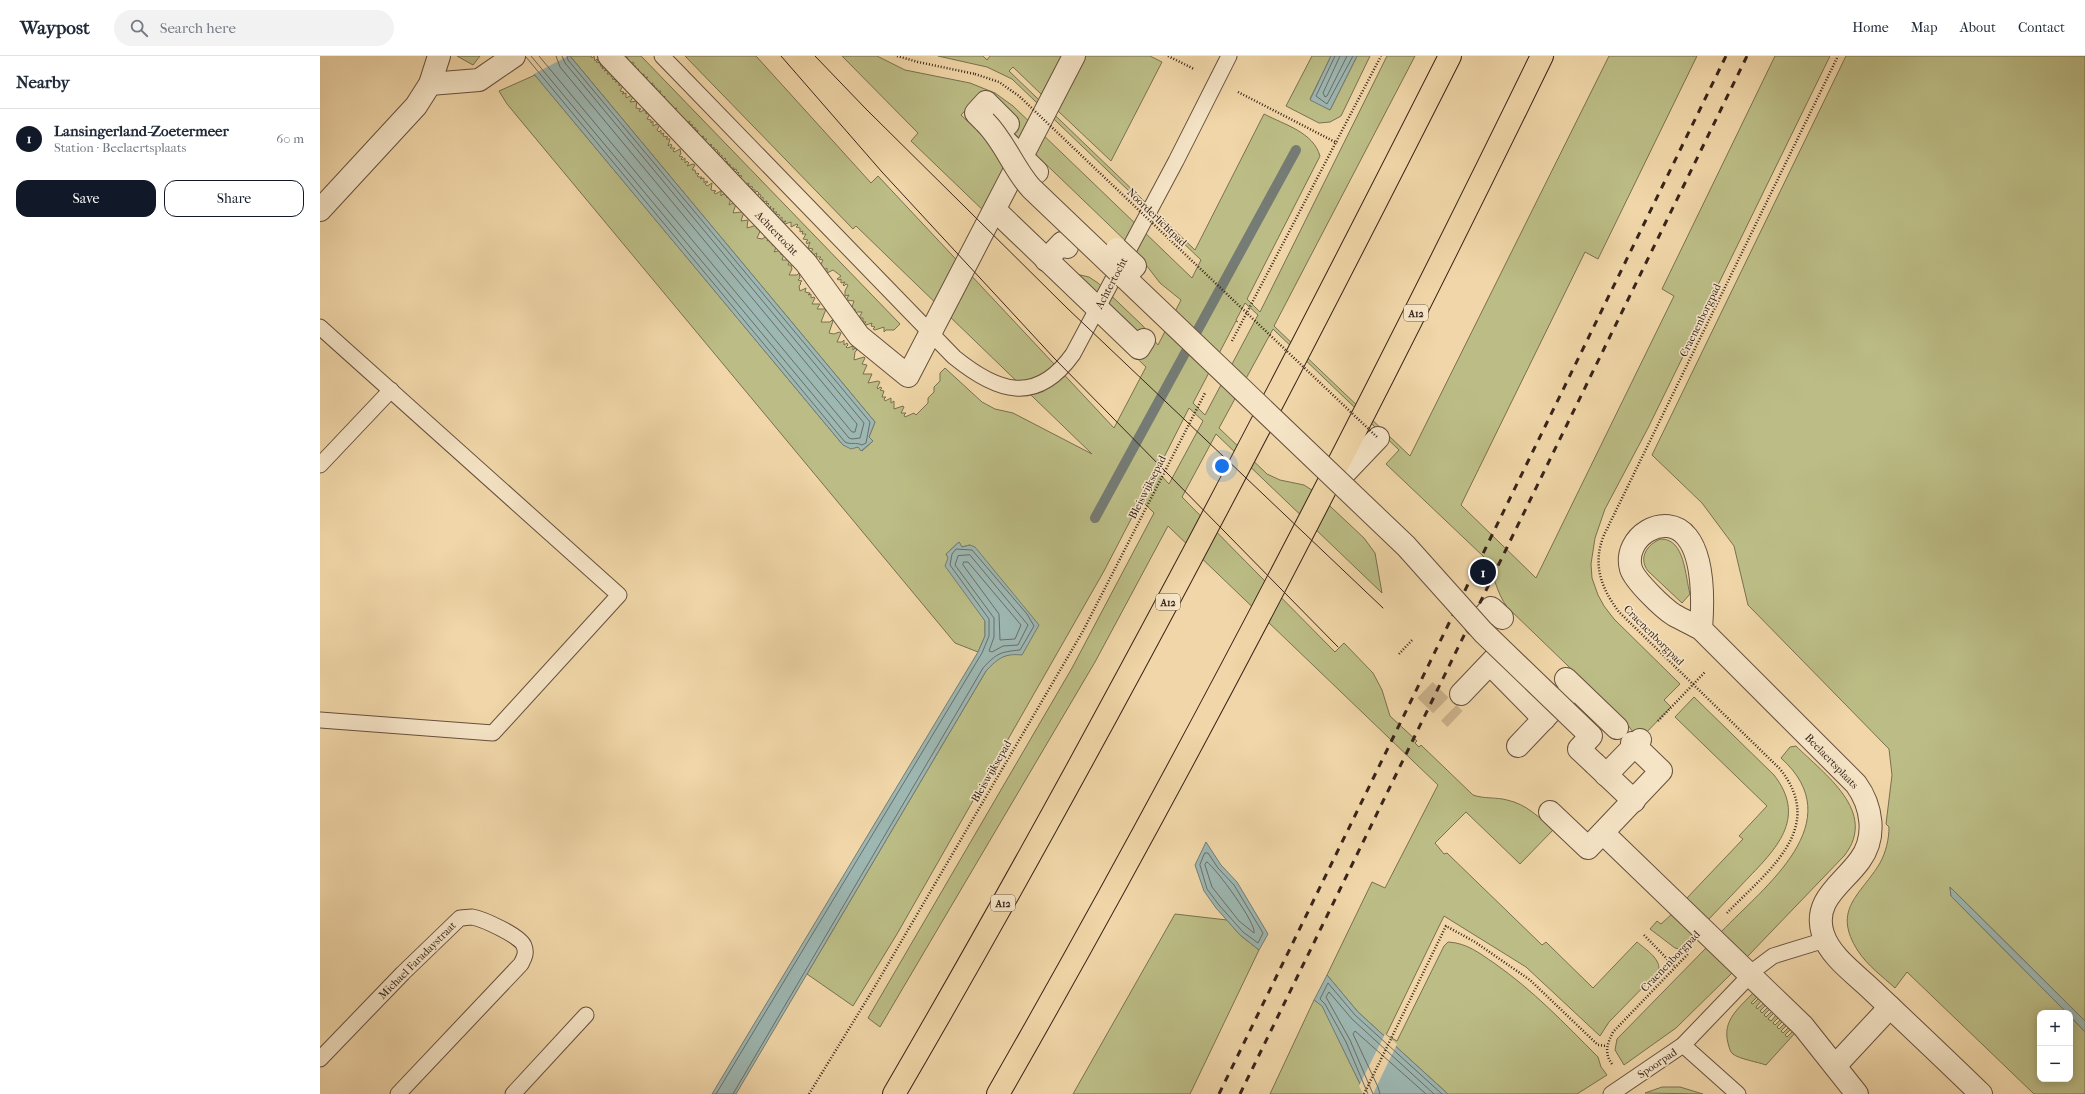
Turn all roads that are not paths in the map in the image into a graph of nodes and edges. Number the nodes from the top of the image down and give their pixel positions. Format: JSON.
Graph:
{"nodes":[{"id":1,"x":439,"y":56,"type":"edge"},
{"id":2,"x":514,"y":56,"type":"edge"},
{"id":3,"x":609,"y":56,"type":"edge"},
{"id":4,"x":662,"y":56,"type":"edge"},
{"id":5,"x":1074,"y":56,"type":"edge"},
{"id":6,"x":1229,"y":56,"type":"edge"},
{"id":7,"x":1450,"y":56,"type":"edge"},
{"id":8,"x":1542,"y":56,"type":"edge"},
{"id":9,"x":430,"y":84,"type":"junction"},
{"id":10,"x":1029,"y":164,"type":"junction"},
{"id":11,"x":320,"y":210,"type":"edge"},
{"id":12,"x":995,"y":210,"type":"junction"},
{"id":13,"x":1067,"y":247,"type":"dead end"},
{"id":14,"x":1117,"y":249,"type":"dead end"},
{"id":15,"x":1046,"y":260,"type":"junction"},
{"id":16,"x":1124,"y":278,"type":"junction"},
{"id":17,"x":1097,"y":308,"type":"junction"},
{"id":18,"x":320,"y":327,"type":"edge"},
{"id":19,"x":930,"y":333,"type":"junction"},
{"id":20,"x":1144,"y":340,"type":"dead end"},
{"id":21,"x":391,"y":390,"type":"junction"},
{"id":22,"x":1378,"y":438,"type":"road end"},
{"id":23,"x":320,"y":465,"type":"edge"},
{"id":24,"x":1337,"y":481,"type":"junction"},
{"id":25,"x":1502,"y":618,"type":"dead end"},
{"id":26,"x":1476,"y":625,"type":"junction"},
{"id":27,"x":1701,"y":629,"type":"junction"},
{"id":28,"x":1497,"y":659,"type":"junction"},
{"id":29,"x":1461,"y":694,"type":"dead end"},
{"id":30,"x":1544,"y":719,"type":"junction"},
{"id":31,"x":320,"y":720,"type":"edge"},
{"id":32,"x":1631,"y":739,"type":"junction"},
{"id":33,"x":1518,"y":746,"type":"dead end"},
{"id":34,"x":1601,"y":770,"type":"junction"},
{"id":35,"x":1634,"y":801,"type":"junction"},
{"id":36,"x":1550,"y":812,"type":"dead end"},
{"id":37,"x":1603,"y":833,"type":"junction"},
{"id":38,"x":1110,"y":895,"type":"junction"},
{"id":39,"x":1825,"y":940,"type":"junction"},
{"id":40,"x":1750,"y":975,"type":"junction"},
{"id":41,"x":1890,"y":1007,"type":"junction"},
{"id":42,"x":586,"y":1015,"type":"dead end"},
{"id":43,"x":1682,"y":1045,"type":"junction"},
{"id":44,"x":320,"y":1059,"type":"edge"},
{"id":45,"x":1834,"y":1066,"type":"junction"},
{"id":46,"x":398,"y":1094,"type":"edge"},
{"id":47,"x":513,"y":1094,"type":"edge"},
{"id":48,"x":894,"y":1094,"type":"edge"},
{"id":49,"x":998,"y":1094,"type":"edge"},
{"id":50,"x":1011,"y":1094,"type":"edge"},
{"id":51,"x":1611,"y":1094,"type":"edge"},
{"id":52,"x":1738,"y":1094,"type":"edge"},
{"id":53,"x":1857,"y":1094,"type":"edge"},
{"id":54,"x":1981,"y":1094,"type":"edge"}],
"edges":[{"from":1,"to":9,"type":"street"},
{"from":2,"to":9,"type":"street"},
{"from":3,"to":19,"type":"street","name":"Achtertocht"},
{"from":4,"to":19,"type":"lane","name":"Achtertocht"},
{"from":5,"to":10,"type":"street"},
{"from":6,"to":17,"type":"lane","name":"Achtertocht"},
{"from":7,"to":48,"type":"highway","number":"A12"},
{"from":8,"to":38,"type":"highway","number":"A12"},
{"from":9,"to":11,"type":"street"},
{"from":10,"to":12,"type":"street"},
{"from":10,"to":16,"type":"street","bridge":true},
{"from":12,"to":15,"type":"street"},
{"from":12,"to":19,"type":"street"},
{"from":13,"to":15,"type":"street"},
{"from":14,"to":16,"type":"street","bridge":true},
{"from":15,"to":17,"type":"street"},
{"from":16,"to":24,"type":"street","bridge":true},
{"from":17,"to":19,"type":"lane","name":"Achtertocht"},
{"from":17,"to":20,"type":"street"},
{"from":18,"to":21,"type":"lane"},
{"from":21,"to":23,"type":"lane"},
{"from":21,"to":31,"type":"lane"},
{"from":22,"to":24,"type":"street"},
{"from":24,"to":26,"type":"street","bridge":true},
{"from":25,"to":26,"type":"street"},
{"from":26,"to":28,"type":"street","bridge":true},
{"from":27,"to":27,"type":"street","name":"Beelaertsplaats"},
{"from":27,"to":39,"type":"street","name":"Beelaertsplaats"},
{"from":28,"to":29,"type":"street"},
{"from":28,"to":30,"type":"street"},
{"from":28,"to":34,"type":"street","bridge":true},
{"from":30,"to":32,"type":"street"},
{"from":30,"to":33,"type":"street"},
{"from":32,"to":34,"type":"street"},
{"from":32,"to":35,"type":"street"},
{"from":34,"to":35,"type":"street"},
{"from":35,"to":37,"type":"street"},
{"from":36,"to":37,"type":"street"},
{"from":37,"to":40,"type":"street"},
{"from":38,"to":49,"type":"highway","number":"A12"},
{"from":38,"to":50,"type":"highway","number":"A12"},
{"from":39,"to":40,"type":"lane"},
{"from":39,"to":41,"type":"street","name":"Beelaertsplaats"},
{"from":40,"to":43,"type":"lane"},
{"from":40,"to":45,"type":"street"},
{"from":41,"to":45,"type":"street"},
{"from":41,"to":54,"type":"street","name":"Beelaertsplaats"},
{"from":42,"to":47,"type":"lane"},
{"from":43,"to":51,"type":"lane","name":"Spoorpad"},
{"from":43,"to":52,"type":"lane"},
{"from":44,"to":46,"type":"lane","name":"Michael Faradaystraat"},
{"from":45,"to":53,"type":"street"}]}
